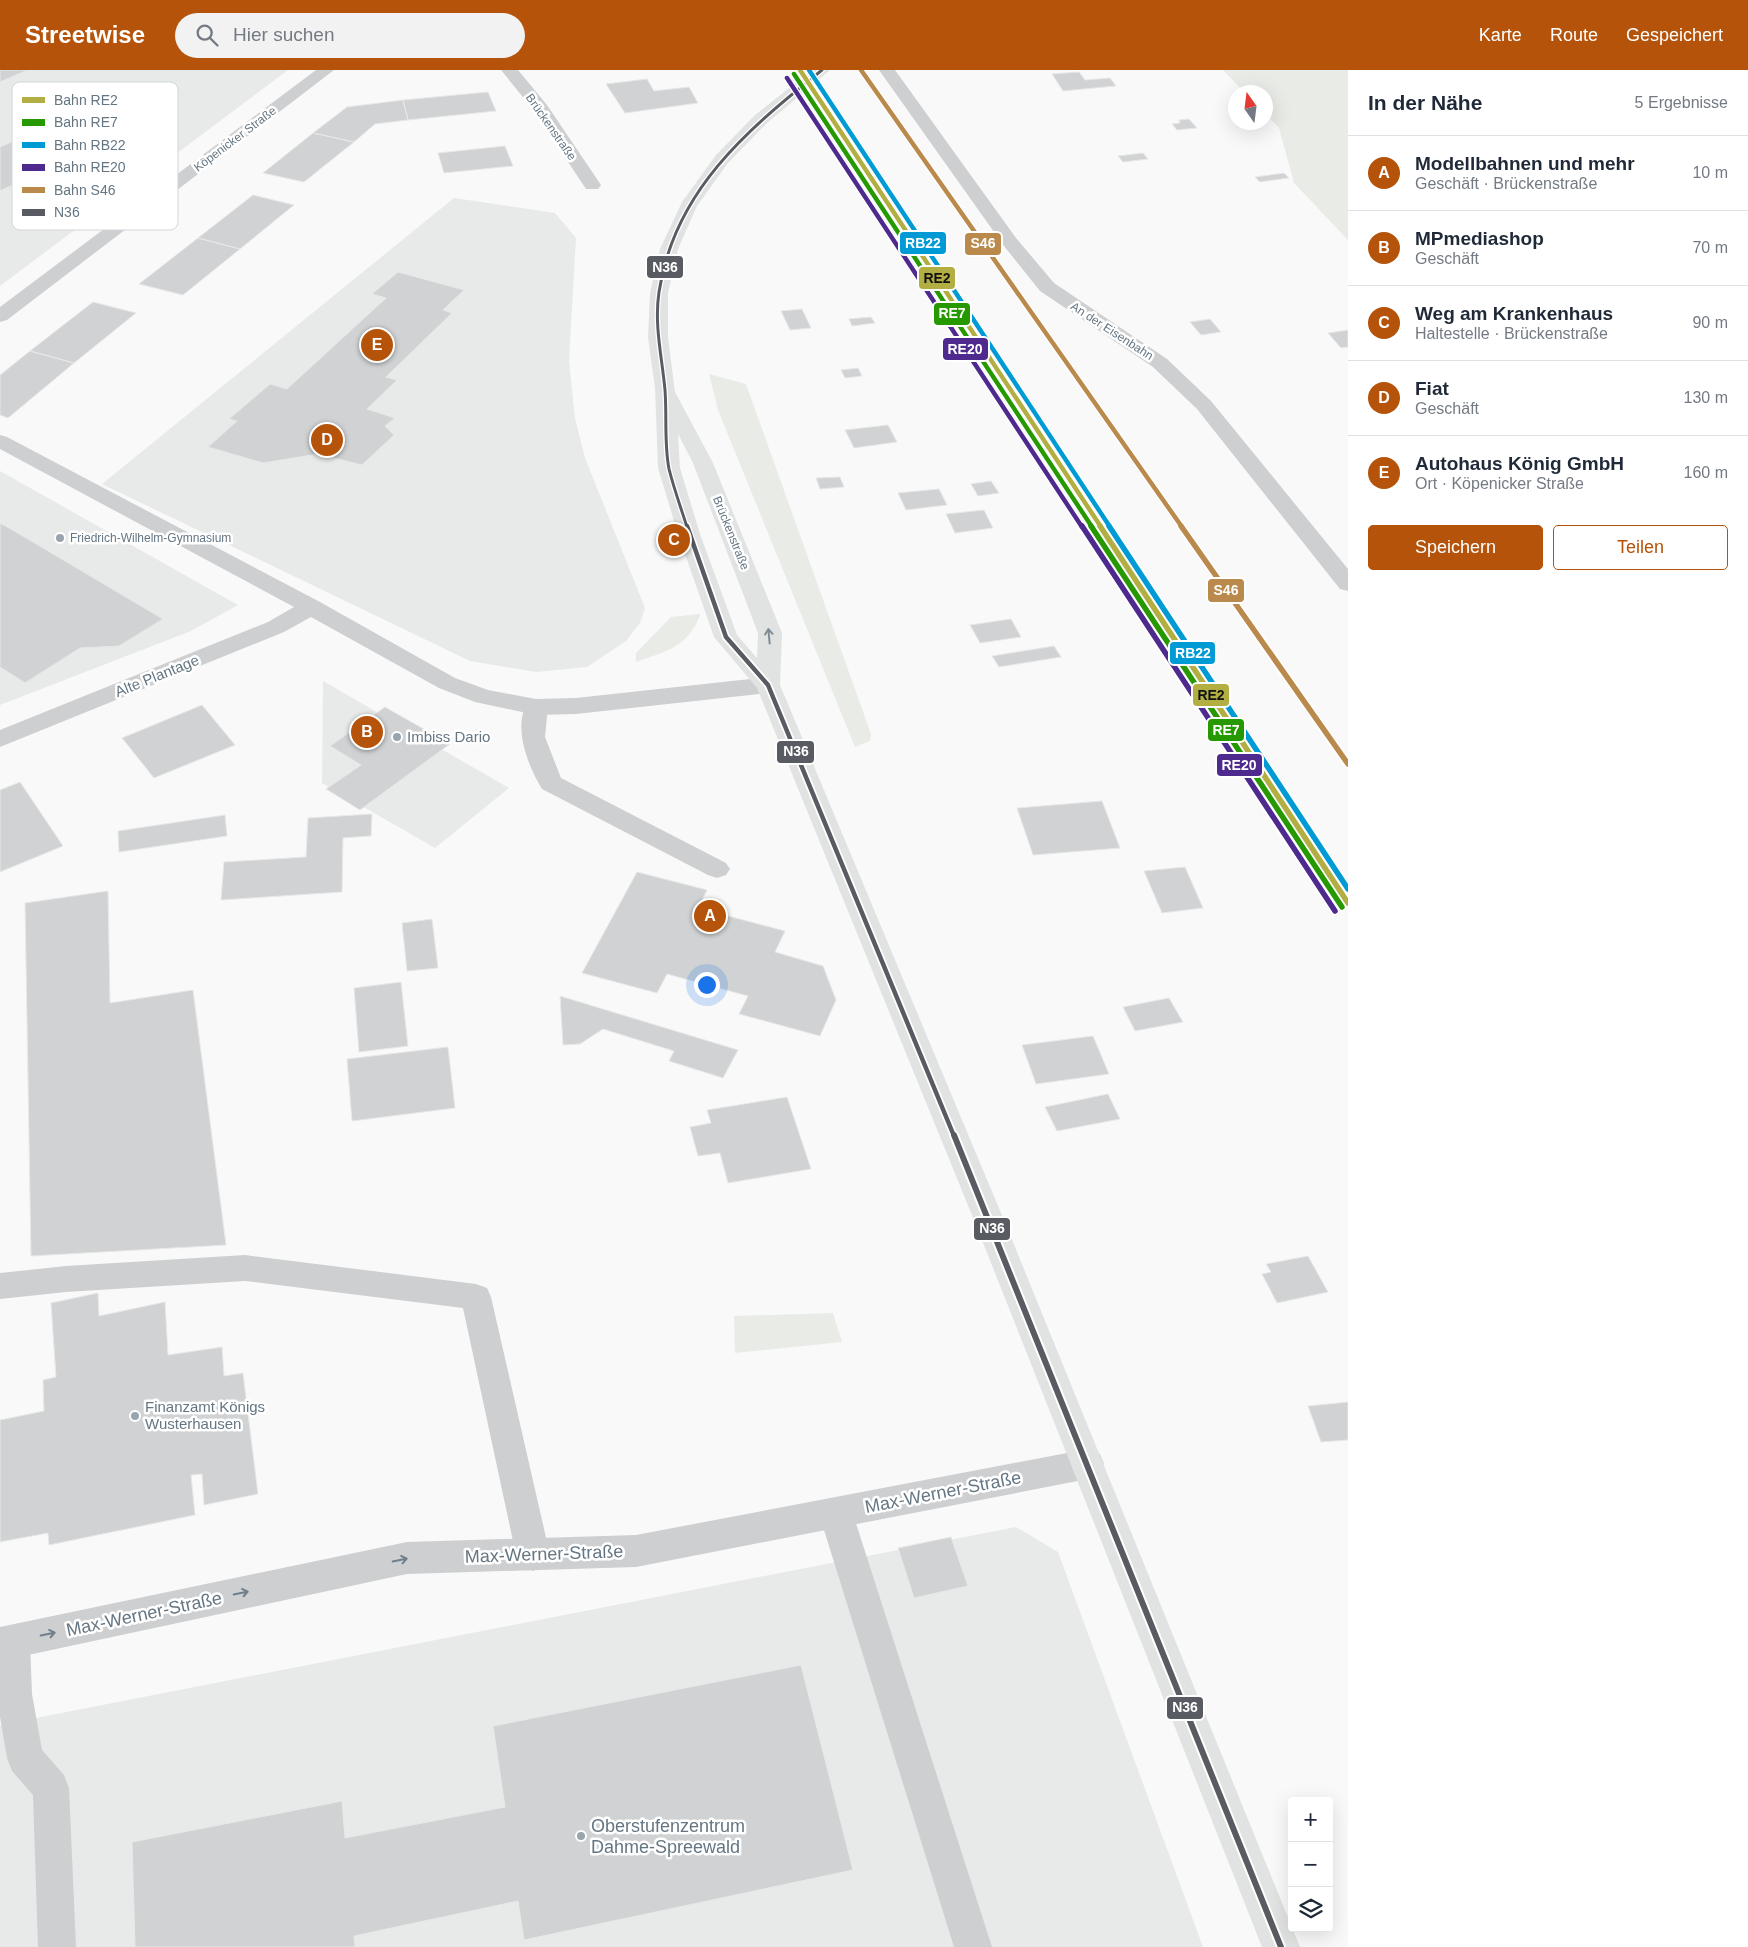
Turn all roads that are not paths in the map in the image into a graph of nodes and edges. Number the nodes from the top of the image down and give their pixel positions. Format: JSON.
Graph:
{"nodes":[{"id":1,"x":326,"y":70,"type":"edge"},
{"id":2,"x":508,"y":70,"type":"edge"},
{"id":3,"x":822,"y":70,"type":"edge"},
{"id":4,"x":888,"y":70,"type":"edge"},
{"id":5,"x":178,"y":182,"type":"edge"},
{"id":6,"x":592,"y":185,"type":"dead end"},
{"id":7,"x":114,"y":230,"type":"edge"},
{"id":8,"x":0,"y":316,"type":"edge"},
{"id":9,"x":665,"y":388,"type":"junction"},
{"id":10,"x":0,"y":440,"type":"edge"},
{"id":11,"x":1348,"y":584,"type":"edge"},
{"id":12,"x":312,"y":607,"type":"junction"},
{"id":13,"x":768,"y":684,"type":"junction"},
{"id":14,"x":536,"y":707,"type":"junction"},
{"id":15,"x":0,"y":740,"type":"edge"},
{"id":16,"x":717,"y":870,"type":"dead end"},
{"id":17,"x":0,"y":1286,"type":"edge"},
{"id":18,"x":1088,"y":1464,"type":"junction"},
{"id":19,"x":836,"y":1514,"type":"junction"},
{"id":20,"x":534,"y":1555,"type":"junction"},
{"id":21,"x":6,"y":1643,"type":"edge"},
{"id":22,"x":57,"y":1947,"type":"edge"},
{"id":23,"x":973,"y":1947,"type":"edge"},
{"id":24,"x":1281,"y":1947,"type":"edge"}],
"edges":[{"from":1,"to":5,"type":"street","name":"Köpenicker Straße"},
{"from":2,"to":6,"type":"street","name":"Brückenstraße"},
{"from":3,"to":9,"type":"main road","name":"Brückenstraße"},
{"from":4,"to":11,"type":"street","name":"An der Eisenbahn"},
{"from":7,"to":8,"type":"street","name":"Köpenicker Straße"},
{"from":13,"to":9,"type":"main road","name":"Brückenstraße","one_way":true},
{"from":9,"to":13,"type":"main road","name":"Brückenstraße"},
{"from":10,"to":12,"type":"street"},
{"from":12,"to":14,"type":"street"},
{"from":12,"to":15,"type":"street","name":"Alte Plantage"},
{"from":13,"to":14,"type":"street"},
{"from":13,"to":18,"type":"main road","name":"Brückenstraße"},
{"from":14,"to":16,"type":"street"},
{"from":17,"to":20,"type":"street"},
{"from":18,"to":19,"type":"street","name":"Max-Werner-Straße"},
{"from":18,"to":24,"type":"main road","name":"Brückenstraße"},
{"from":19,"to":20,"type":"street","name":"Max-Werner-Straße"},
{"from":19,"to":23,"type":"street"},
{"from":21,"to":20,"type":"street","name":"Max-Werner-Straße","one_way":true},
{"from":21,"to":22,"type":"street"}]}
